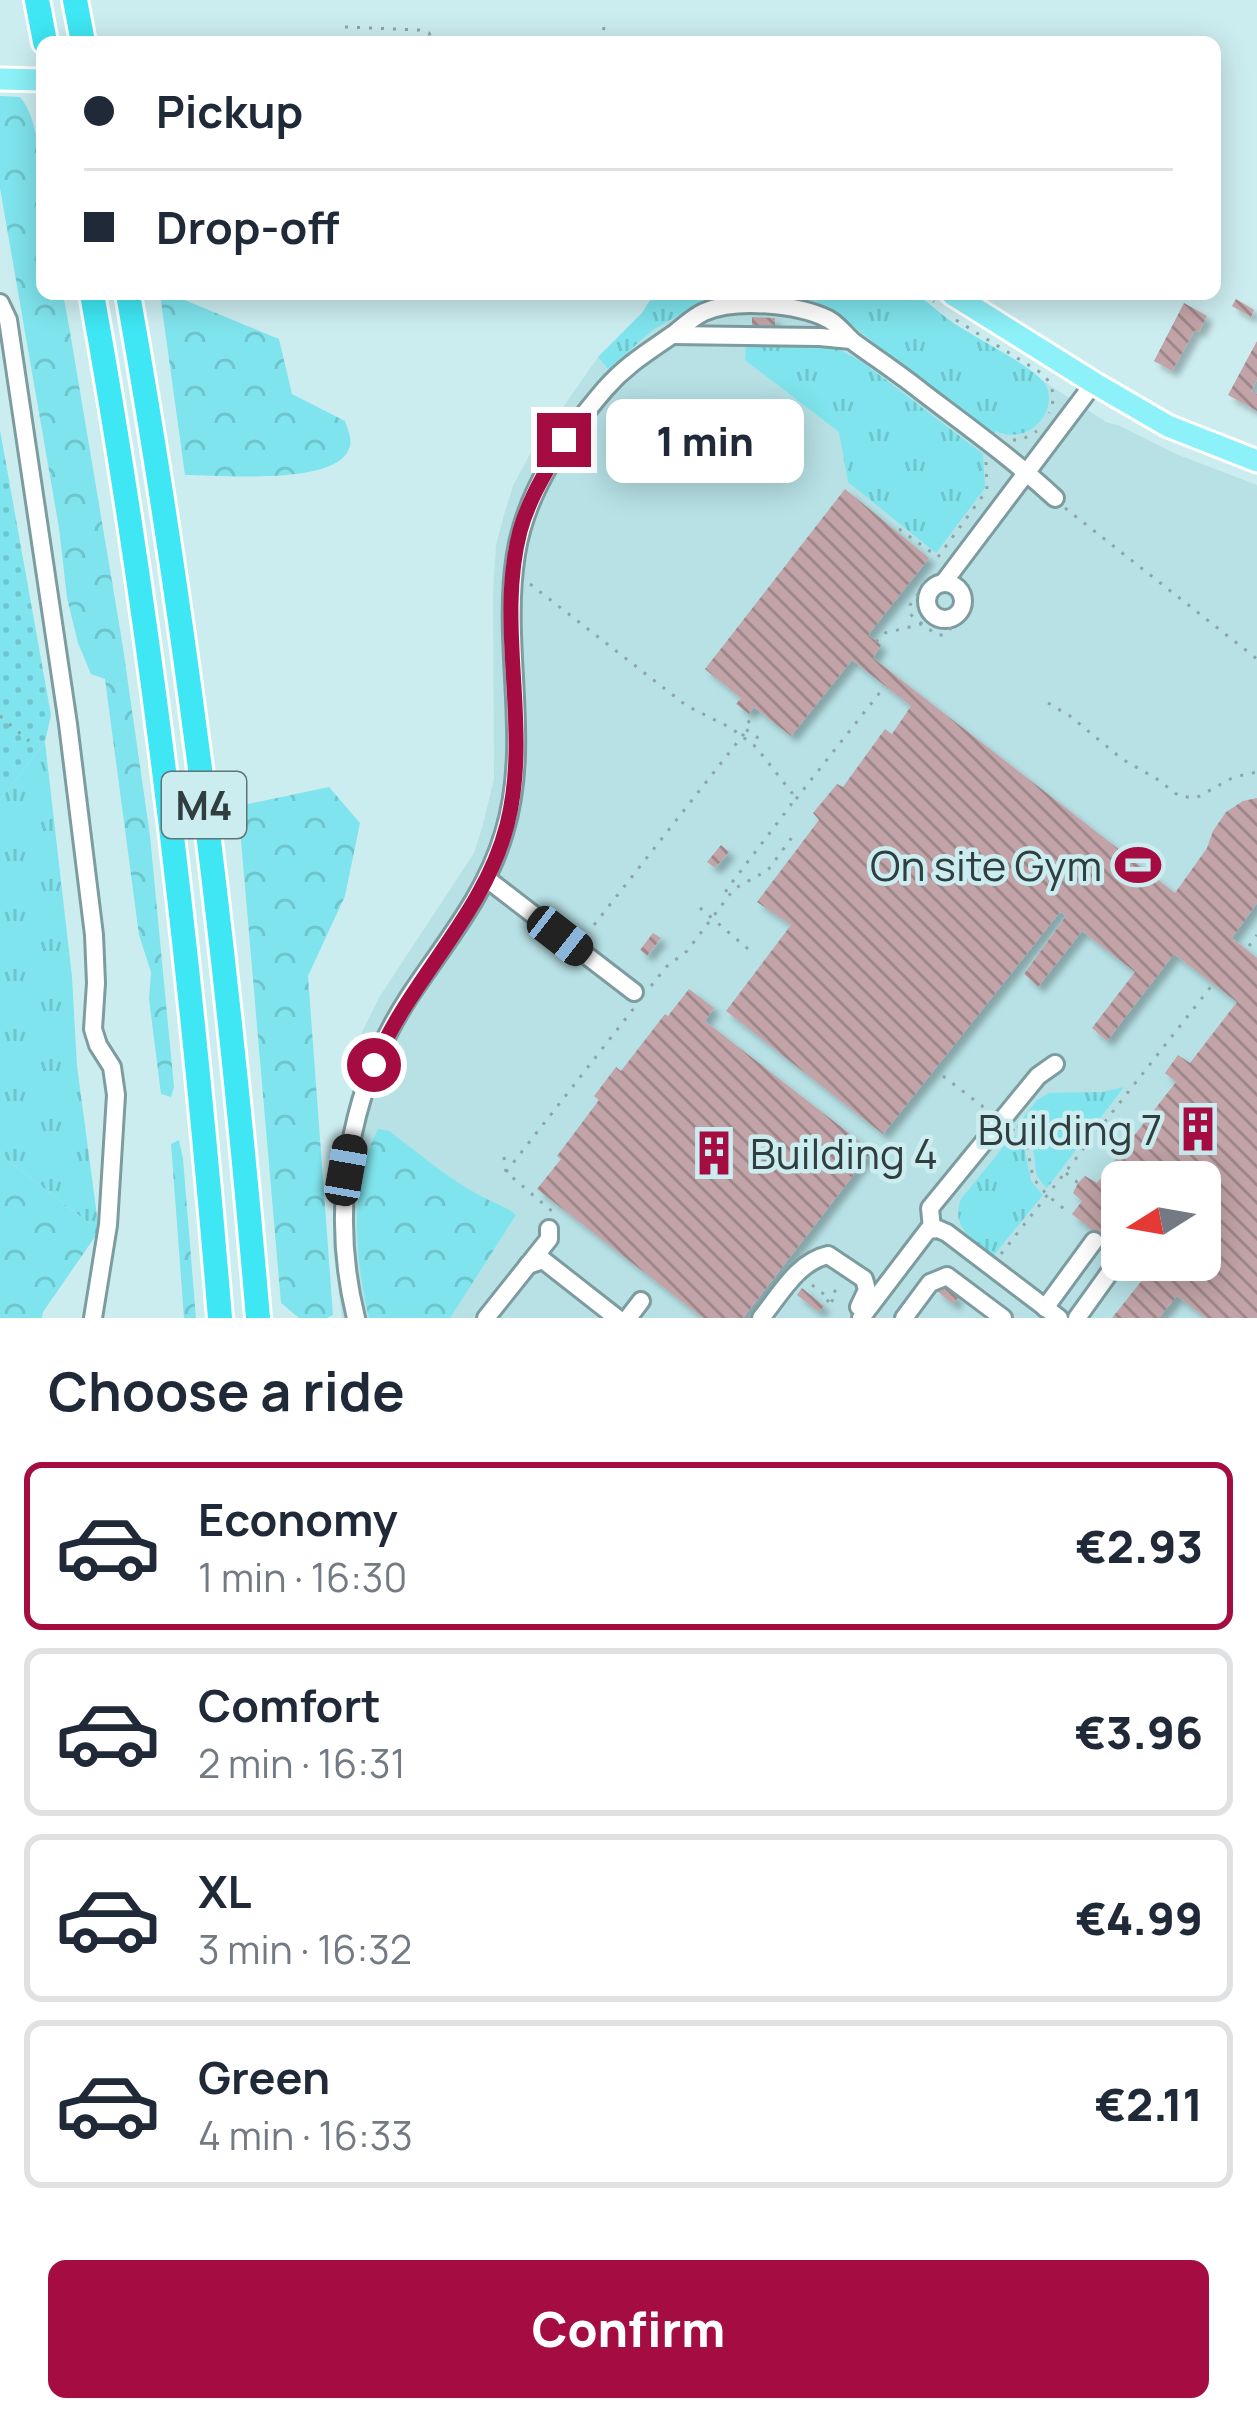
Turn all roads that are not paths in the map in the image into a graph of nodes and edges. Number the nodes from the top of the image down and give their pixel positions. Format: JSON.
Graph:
{"nodes":[{"id":1,"x":37,"y":0,"type":"edge"},
{"id":2,"x":75,"y":0,"type":"edge"},
{"id":3,"x":44,"y":36,"type":"edge"},
{"id":4,"x":82,"y":36,"type":"edge"},
{"id":5,"x":0,"y":79,"type":"edge"},
{"id":6,"x":36,"y":80,"type":"edge"},
{"id":7,"x":93,"y":300,"type":"edge"},
{"id":8,"x":129,"y":300,"type":"edge"},
{"id":9,"x":947,"y":300,"type":"edge"},
{"id":10,"x":0,"y":303,"type":"edge"},
{"id":11,"x":672,"y":335,"type":"junction"},
{"id":12,"x":852,"y":340,"type":"junction"},
{"id":13,"x":1094,"y":383,"type":"junction"},
{"id":14,"x":1257,"y":460,"type":"edge"},
{"id":15,"x":1026,"y":471,"type":"junction"},
{"id":16,"x":1055,"y":498,"type":"road end"},
{"id":17,"x":938,"y":579,"type":"road end"},
{"id":18,"x":487,"y":879,"type":"junction"},
{"id":19,"x":634,"y":992,"type":"dead end"},
{"id":20,"x":1055,"y":1064,"type":"dead end"},
{"id":21,"x":546,"y":1226,"type":"road end"},
{"id":22,"x":932,"y":1229,"type":"junction"},
{"id":23,"x":1094,"y":1241,"type":"dead end"},
{"id":24,"x":529,"y":1264,"type":"junction"},
{"id":25,"x":1104,"y":1281,"type":"edge"},
{"id":26,"x":640,"y":1301,"type":"dead end"},
{"id":27,"x":1052,"y":1313,"type":"edge"},
{"id":28,"x":93,"y":1318,"type":"edge"},
{"id":29,"x":220,"y":1318,"type":"edge"},
{"id":30,"x":258,"y":1318,"type":"edge"},
{"id":31,"x":356,"y":1318,"type":"edge"},
{"id":32,"x":486,"y":1318,"type":"edge"},
{"id":33,"x":616,"y":1318,"type":"edge"},
{"id":34,"x":628,"y":1318,"type":"edge"},
{"id":35,"x":760,"y":1318,"type":"edge"},
{"id":36,"x":851,"y":1318,"type":"edge"},
{"id":37,"x":861,"y":1318,"type":"edge"},
{"id":38,"x":904,"y":1318,"type":"edge"},
{"id":39,"x":1003,"y":1318,"type":"edge"},
{"id":40,"x":1077,"y":1318,"type":"edge"}],
"edges":[{"from":1,"to":3,"type":"highway"},
{"from":2,"to":4,"type":"highway"},
{"from":5,"to":6,"type":"main road"},
{"from":7,"to":29,"type":"highway","number":"M4"},
{"from":8,"to":30,"type":"highway","number":"M4"},
{"from":9,"to":13,"type":"main road"},
{"from":10,"to":28,"type":"street"},
{"from":11,"to":12,"type":"street"},
{"from":11,"to":12,"type":"street"},
{"from":11,"to":18,"type":"street"},
{"from":12,"to":15,"type":"street"},
{"from":13,"to":14,"type":"main road"},
{"from":13,"to":15,"type":"street"},
{"from":15,"to":16,"type":"street"},
{"from":15,"to":17,"type":"street"},
{"from":18,"to":19,"type":"street"},
{"from":18,"to":31,"type":"street"},
{"from":20,"to":22,"type":"street"},
{"from":21,"to":24,"type":"street"},
{"from":22,"to":27,"type":"street"},
{"from":22,"to":37,"type":"street"},
{"from":23,"to":27,"type":"street"},
{"from":24,"to":32,"type":"street"},
{"from":24,"to":33,"type":"street"},
{"from":25,"to":40,"type":"street"},
{"from":26,"to":34,"type":"street"},
{"from":35,"to":36,"type":"street"},
{"from":38,"to":39,"type":"street"}]}
